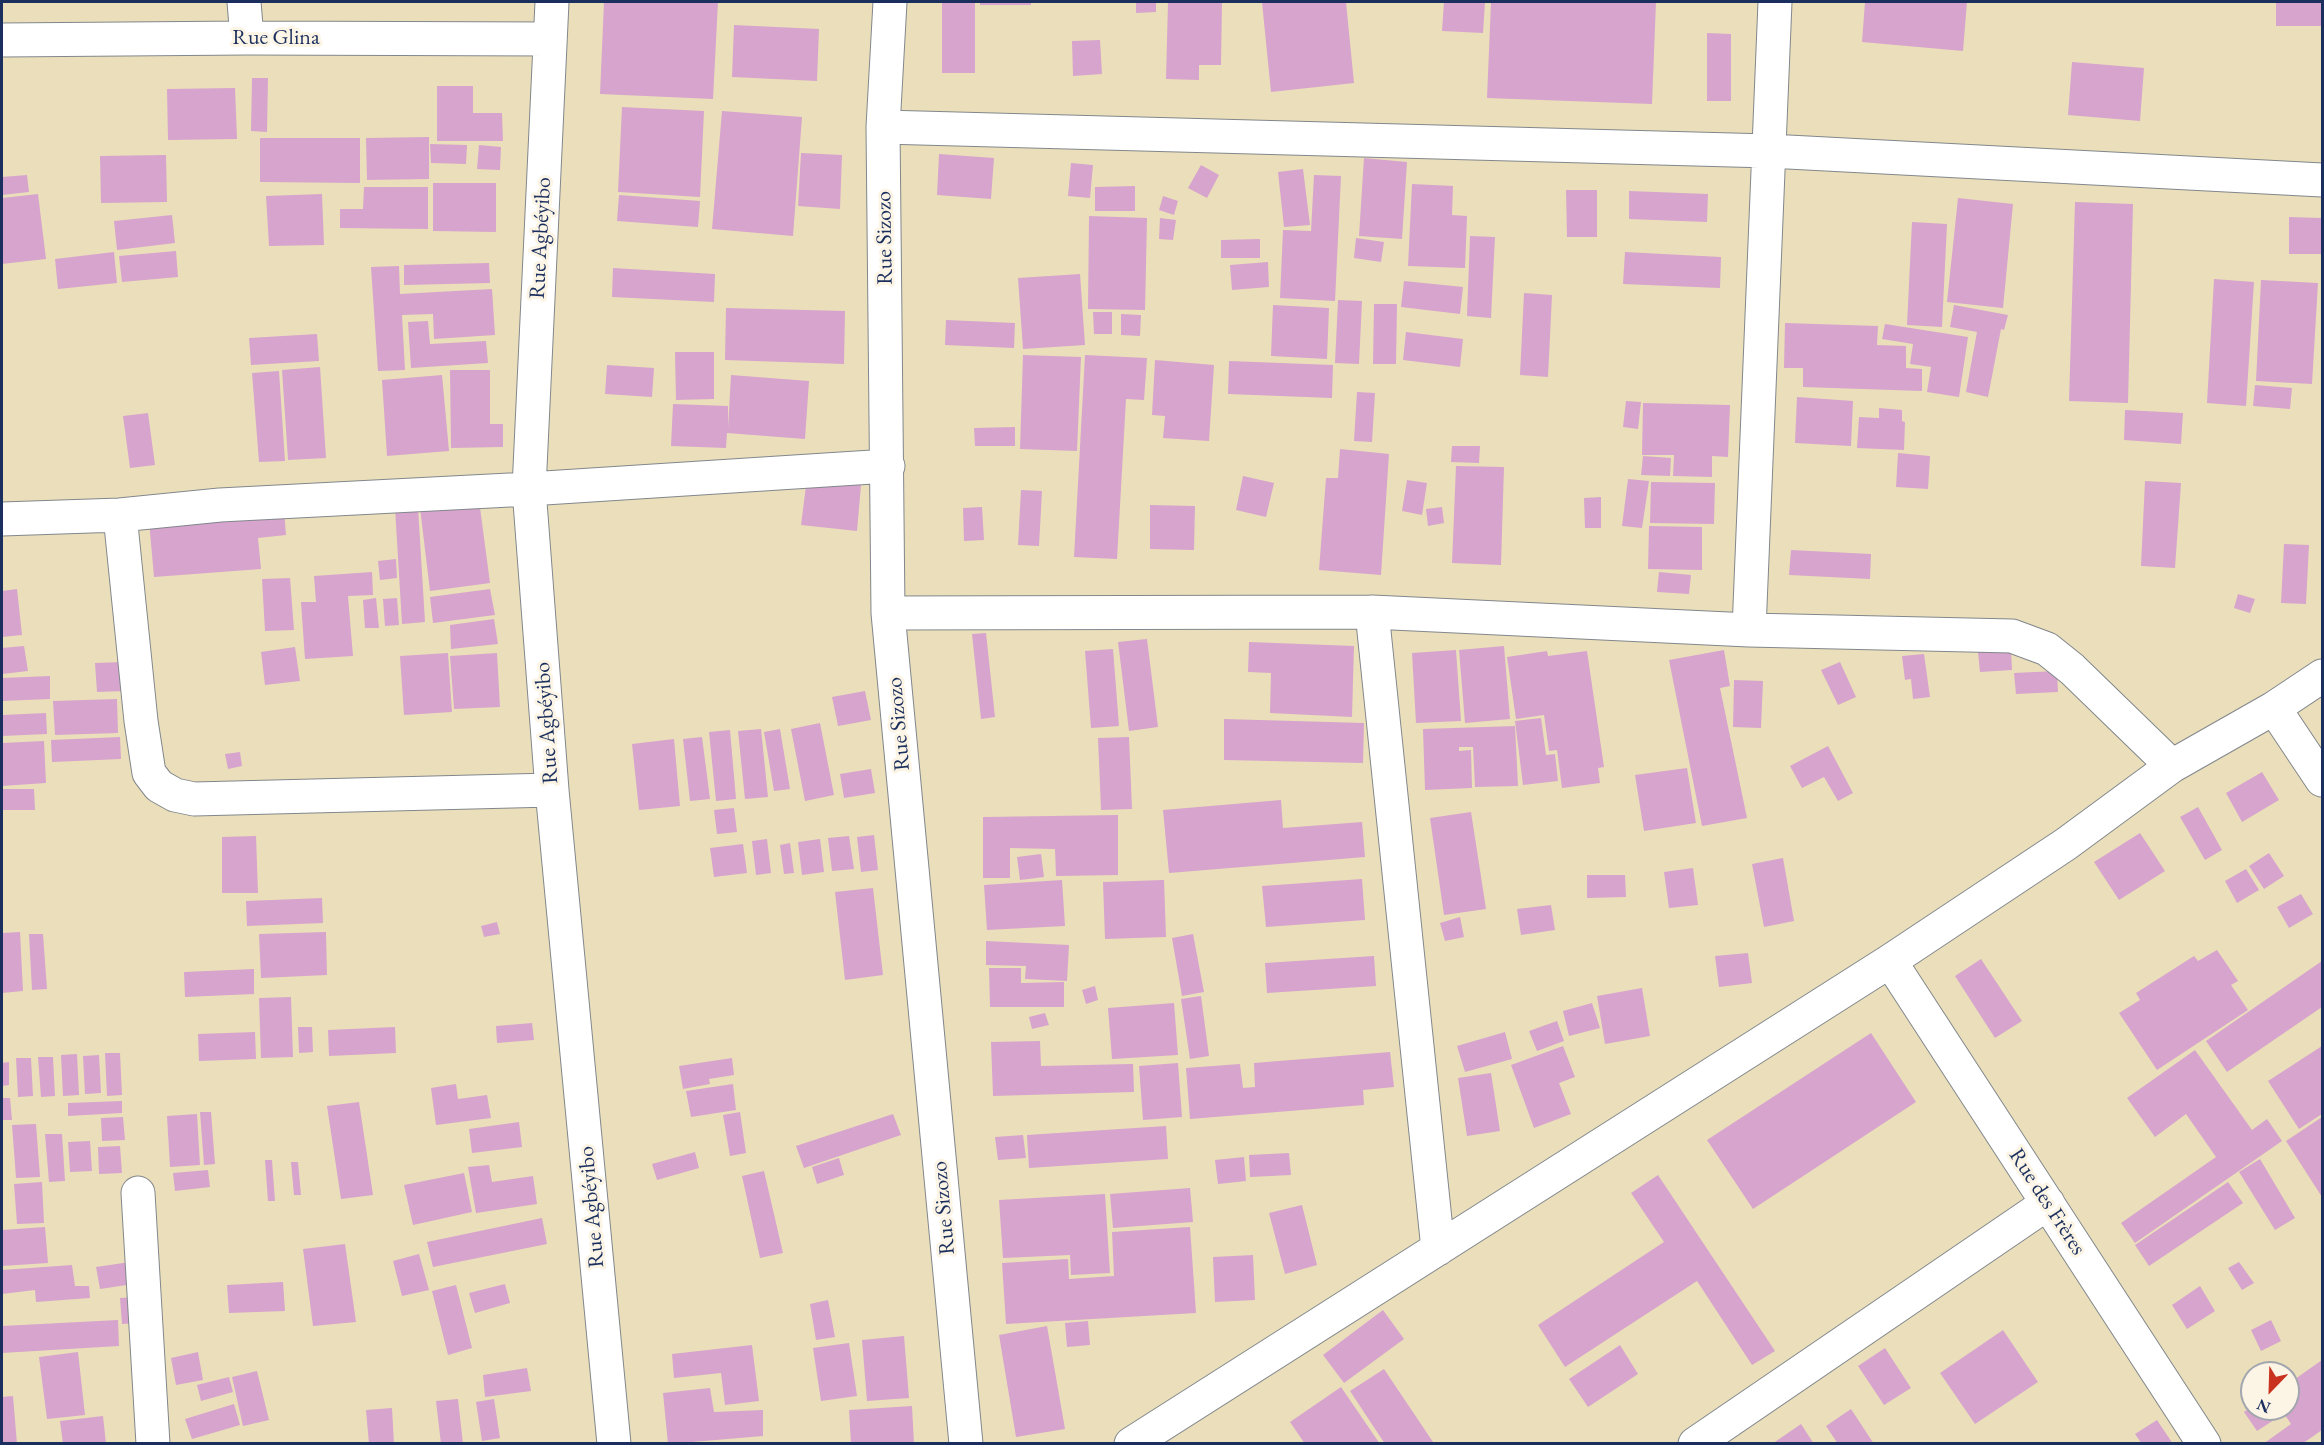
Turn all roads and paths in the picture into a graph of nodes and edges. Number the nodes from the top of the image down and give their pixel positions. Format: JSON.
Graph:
{"nodes":[{"id":1,"x":244,"y":2,"type":"edge"},
{"id":2,"x":552,"y":2,"type":"edge"},
{"id":3,"x":890,"y":2,"type":"edge"},
{"id":4,"x":1775,"y":2,"type":"edge"},
{"id":5,"x":247,"y":38,"type":"junction"},
{"id":6,"x":550,"y":39,"type":"junction"},
{"id":7,"x":2,"y":40,"type":"edge"},
{"id":8,"x":883,"y":127,"type":"junction"},
{"id":9,"x":1769,"y":151,"type":"junction"},
{"id":10,"x":2322,"y":180,"type":"edge"},
{"id":11,"x":888,"y":466,"type":"junction"},
{"id":12,"x":529,"y":489,"type":"junction"},
{"id":13,"x":120,"y":515,"type":"junction"},
{"id":14,"x":2,"y":519,"type":"edge"},
{"id":15,"x":1372,"y":612,"type":"junction"},
{"id":16,"x":888,"y":613,"type":"junction"},
{"id":17,"x":1749,"y":630,"type":"junction"},
{"id":18,"x":2322,"y":676,"type":"edge"},
{"id":19,"x":2274,"y":708,"type":"junction"},
{"id":20,"x":2172,"y":766,"type":"junction"},
{"id":21,"x":2322,"y":780,"type":"edge"},
{"id":22,"x":552,"y":790,"type":"junction"},
{"id":23,"x":1890,"y":961,"type":"junction"},
{"id":24,"x":138,"y":1193,"type":"dead end"},
{"id":25,"x":2048,"y":1203,"type":"junction"},
{"id":26,"x":1438,"y":1249,"type":"junction"},
{"id":27,"x":153,"y":1443,"type":"edge"},
{"id":28,"x":614,"y":1443,"type":"edge"},
{"id":29,"x":966,"y":1443,"type":"edge"},
{"id":30,"x":1131,"y":1443,"type":"edge"},
{"id":31,"x":1695,"y":1443,"type":"edge"},
{"id":32,"x":2204,"y":1443,"type":"edge"}],
"edges":[{"from":1,"to":5,"type":"street"},
{"from":2,"to":6,"type":"street","name":"Rue Agbéyibo"},
{"from":3,"to":8,"type":"street","name":"Rue Sizozo"},
{"from":4,"to":9,"type":"street"},
{"from":5,"to":6,"type":"street","name":"Rue Glina"},
{"from":5,"to":7,"type":"street","name":"Rue Glina"},
{"from":6,"to":12,"type":"street","name":"Rue Agbéyibo"},
{"from":8,"to":9,"type":"street"},
{"from":8,"to":11,"type":"street","name":"Rue Sizozo"},
{"from":9,"to":10,"type":"street"},
{"from":9,"to":17,"type":"street"},
{"from":11,"to":12,"type":"street"},
{"from":11,"to":16,"type":"street","name":"Rue Sizozo"},
{"from":12,"to":13,"type":"street"},
{"from":12,"to":22,"type":"street","name":"Rue Agbéyibo"},
{"from":13,"to":14,"type":"street"},
{"from":13,"to":22,"type":"street"},
{"from":15,"to":16,"type":"street"},
{"from":15,"to":17,"type":"street"},
{"from":15,"to":26,"type":"street"},
{"from":16,"to":29,"type":"street","name":"Rue Sizozo"},
{"from":17,"to":20,"type":"street"},
{"from":18,"to":19,"type":"street"},
{"from":19,"to":20,"type":"street"},
{"from":19,"to":21,"type":"street"},
{"from":20,"to":23,"type":"street"},
{"from":22,"to":28,"type":"street","name":"Rue Agbéyibo"},
{"from":23,"to":25,"type":"street","name":"Rue des Frères"},
{"from":23,"to":26,"type":"street"},
{"from":24,"to":27,"type":"street"},
{"from":25,"to":31,"type":"street"},
{"from":25,"to":32,"type":"street","name":"Rue des Frères"},
{"from":26,"to":30,"type":"street"}]}
